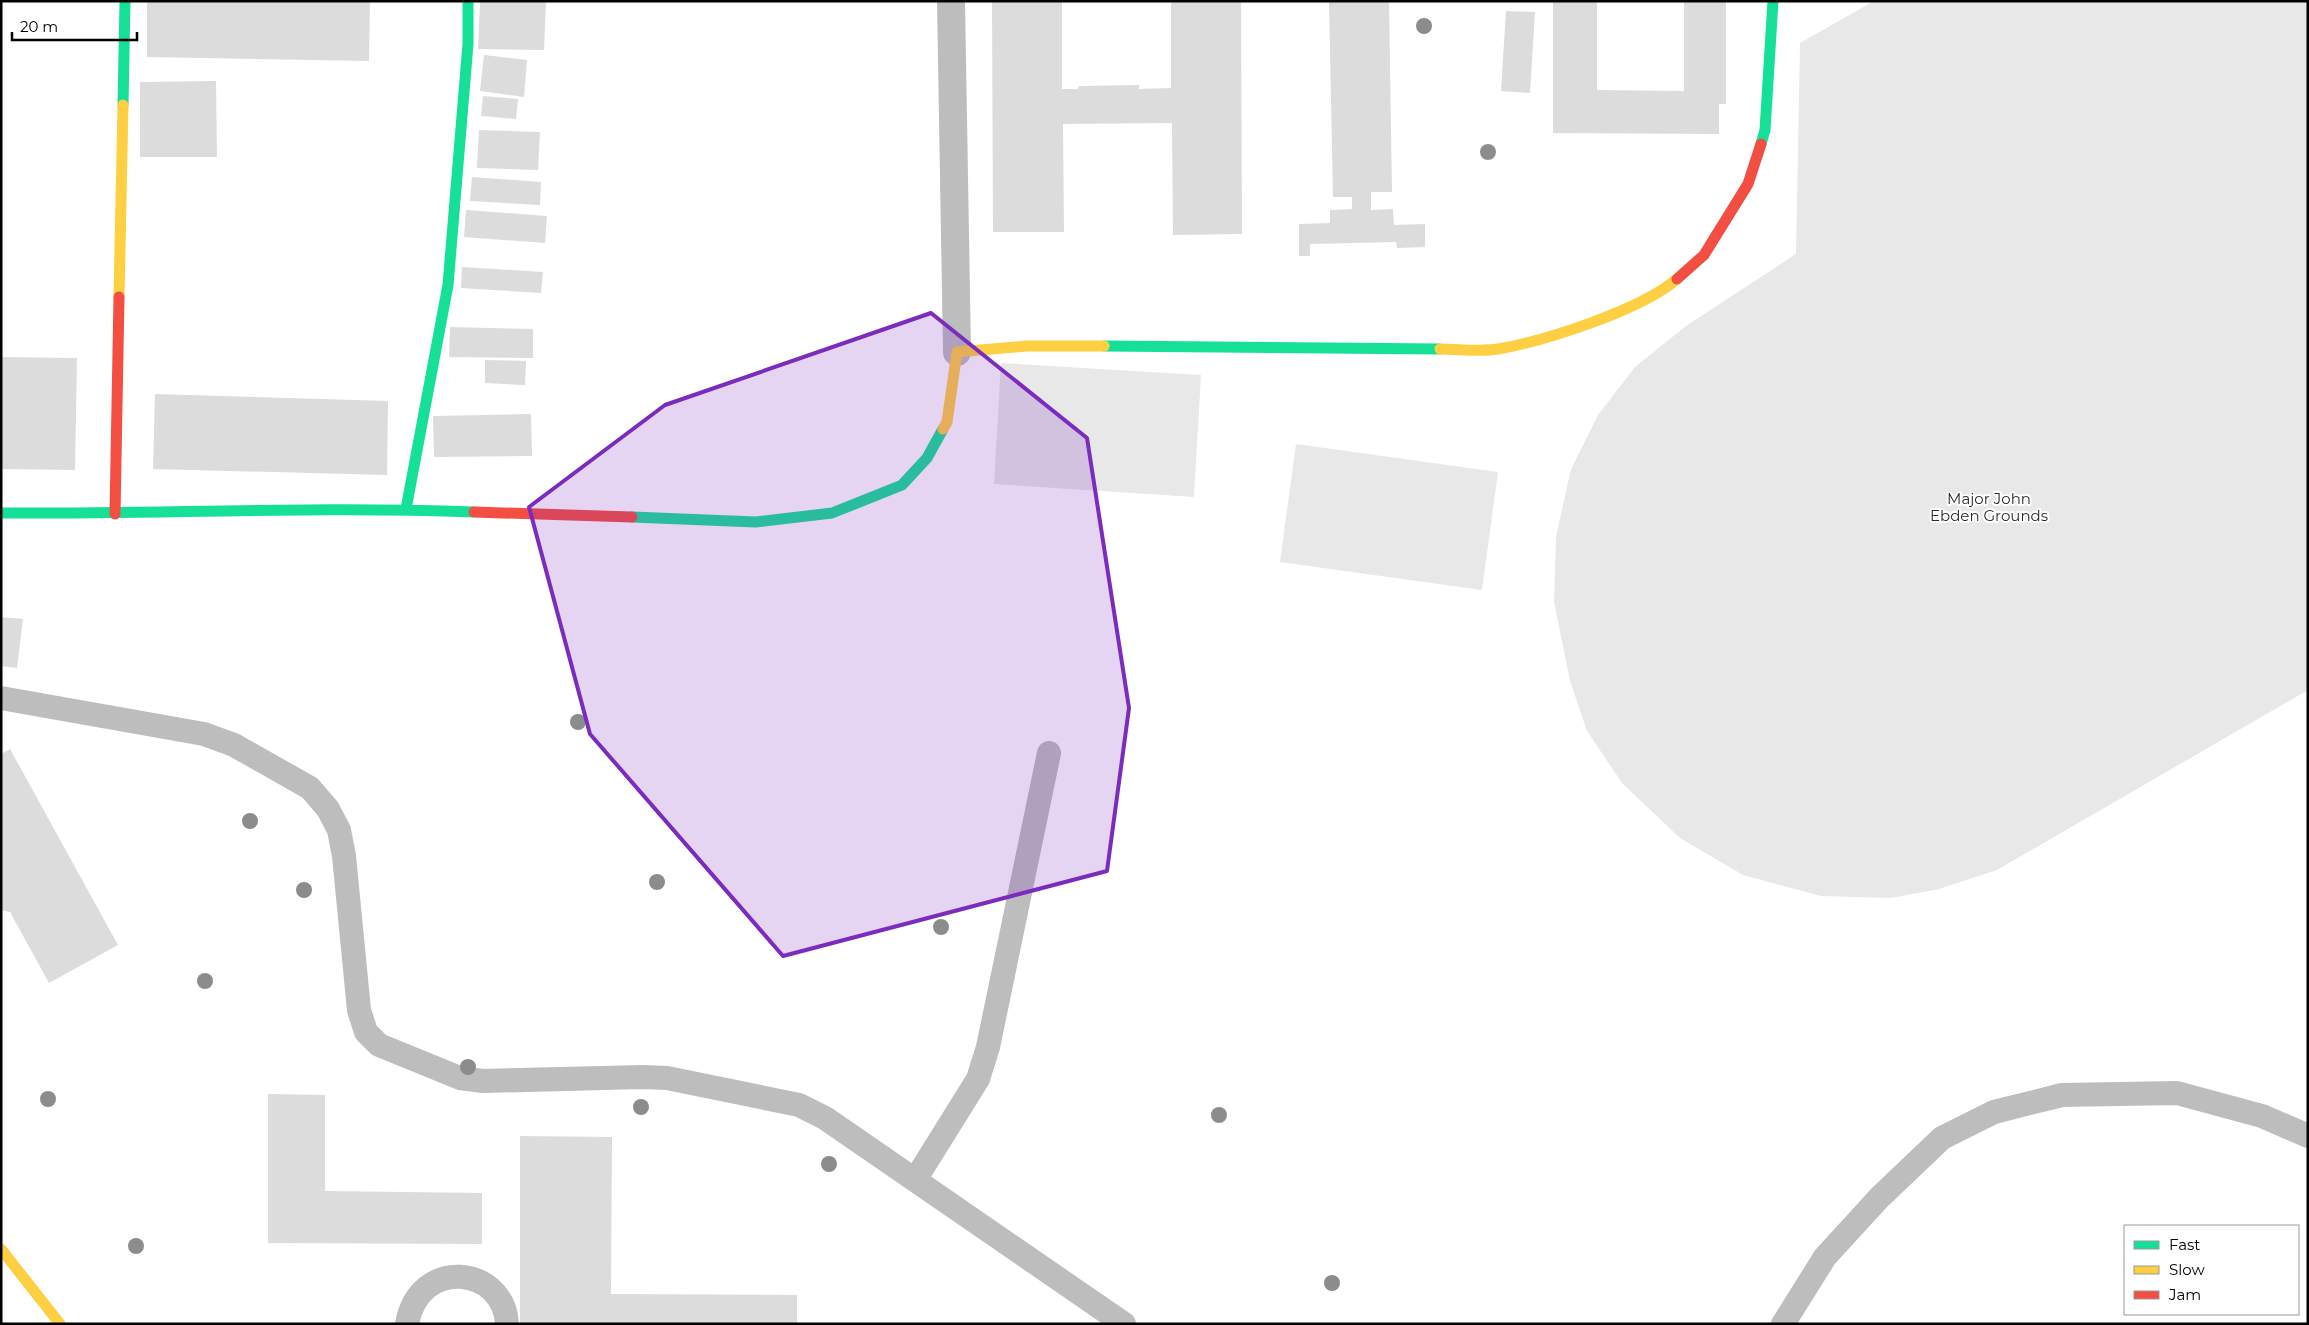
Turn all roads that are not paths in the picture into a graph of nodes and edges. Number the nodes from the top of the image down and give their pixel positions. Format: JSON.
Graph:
{"nodes":[{"id":1,"x":125,"y":1,"type":"edge"},
{"id":2,"x":468,"y":1,"type":"edge"},
{"id":3,"x":951,"y":1,"type":"edge"},
{"id":4,"x":1773,"y":1,"type":"edge"},
{"id":5,"x":957,"y":352,"type":"junction"},
{"id":6,"x":406,"y":509,"type":"junction"},
{"id":7,"x":1,"y":513,"type":"edge"},
{"id":8,"x":115,"y":514,"type":"junction"},
{"id":9,"x":1,"y":698,"type":"edge"},
{"id":10,"x":1049,"y":753,"type":"dead end"},
{"id":11,"x":2308,"y":1136,"type":"edge"},
{"id":12,"x":915,"y":1180,"type":"junction"},
{"id":13,"x":1,"y":1249,"type":"edge"},
{"id":14,"x":60,"y":1324,"type":"edge"},
{"id":15,"x":407,"y":1324,"type":"edge"},
{"id":16,"x":507,"y":1324,"type":"edge"},
{"id":17,"x":1124,"y":1324,"type":"edge"},
{"id":18,"x":1783,"y":1324,"type":"edge"}],
"edges":[{"from":1,"to":8,"type":"street"},
{"from":2,"to":6,"type":"street"},
{"from":3,"to":5,"type":"street"},
{"from":4,"to":5,"type":"street"},
{"from":5,"to":6,"type":"street"},
{"from":6,"to":8,"type":"street"},
{"from":7,"to":8,"type":"street"},
{"from":9,"to":12,"type":"lane"},
{"from":10,"to":12,"type":"lane"},
{"from":11,"to":18,"type":"lane"},
{"from":12,"to":17,"type":"lane"},
{"from":13,"to":14,"type":"street"},
{"from":15,"to":16,"type":"lane"}]}
